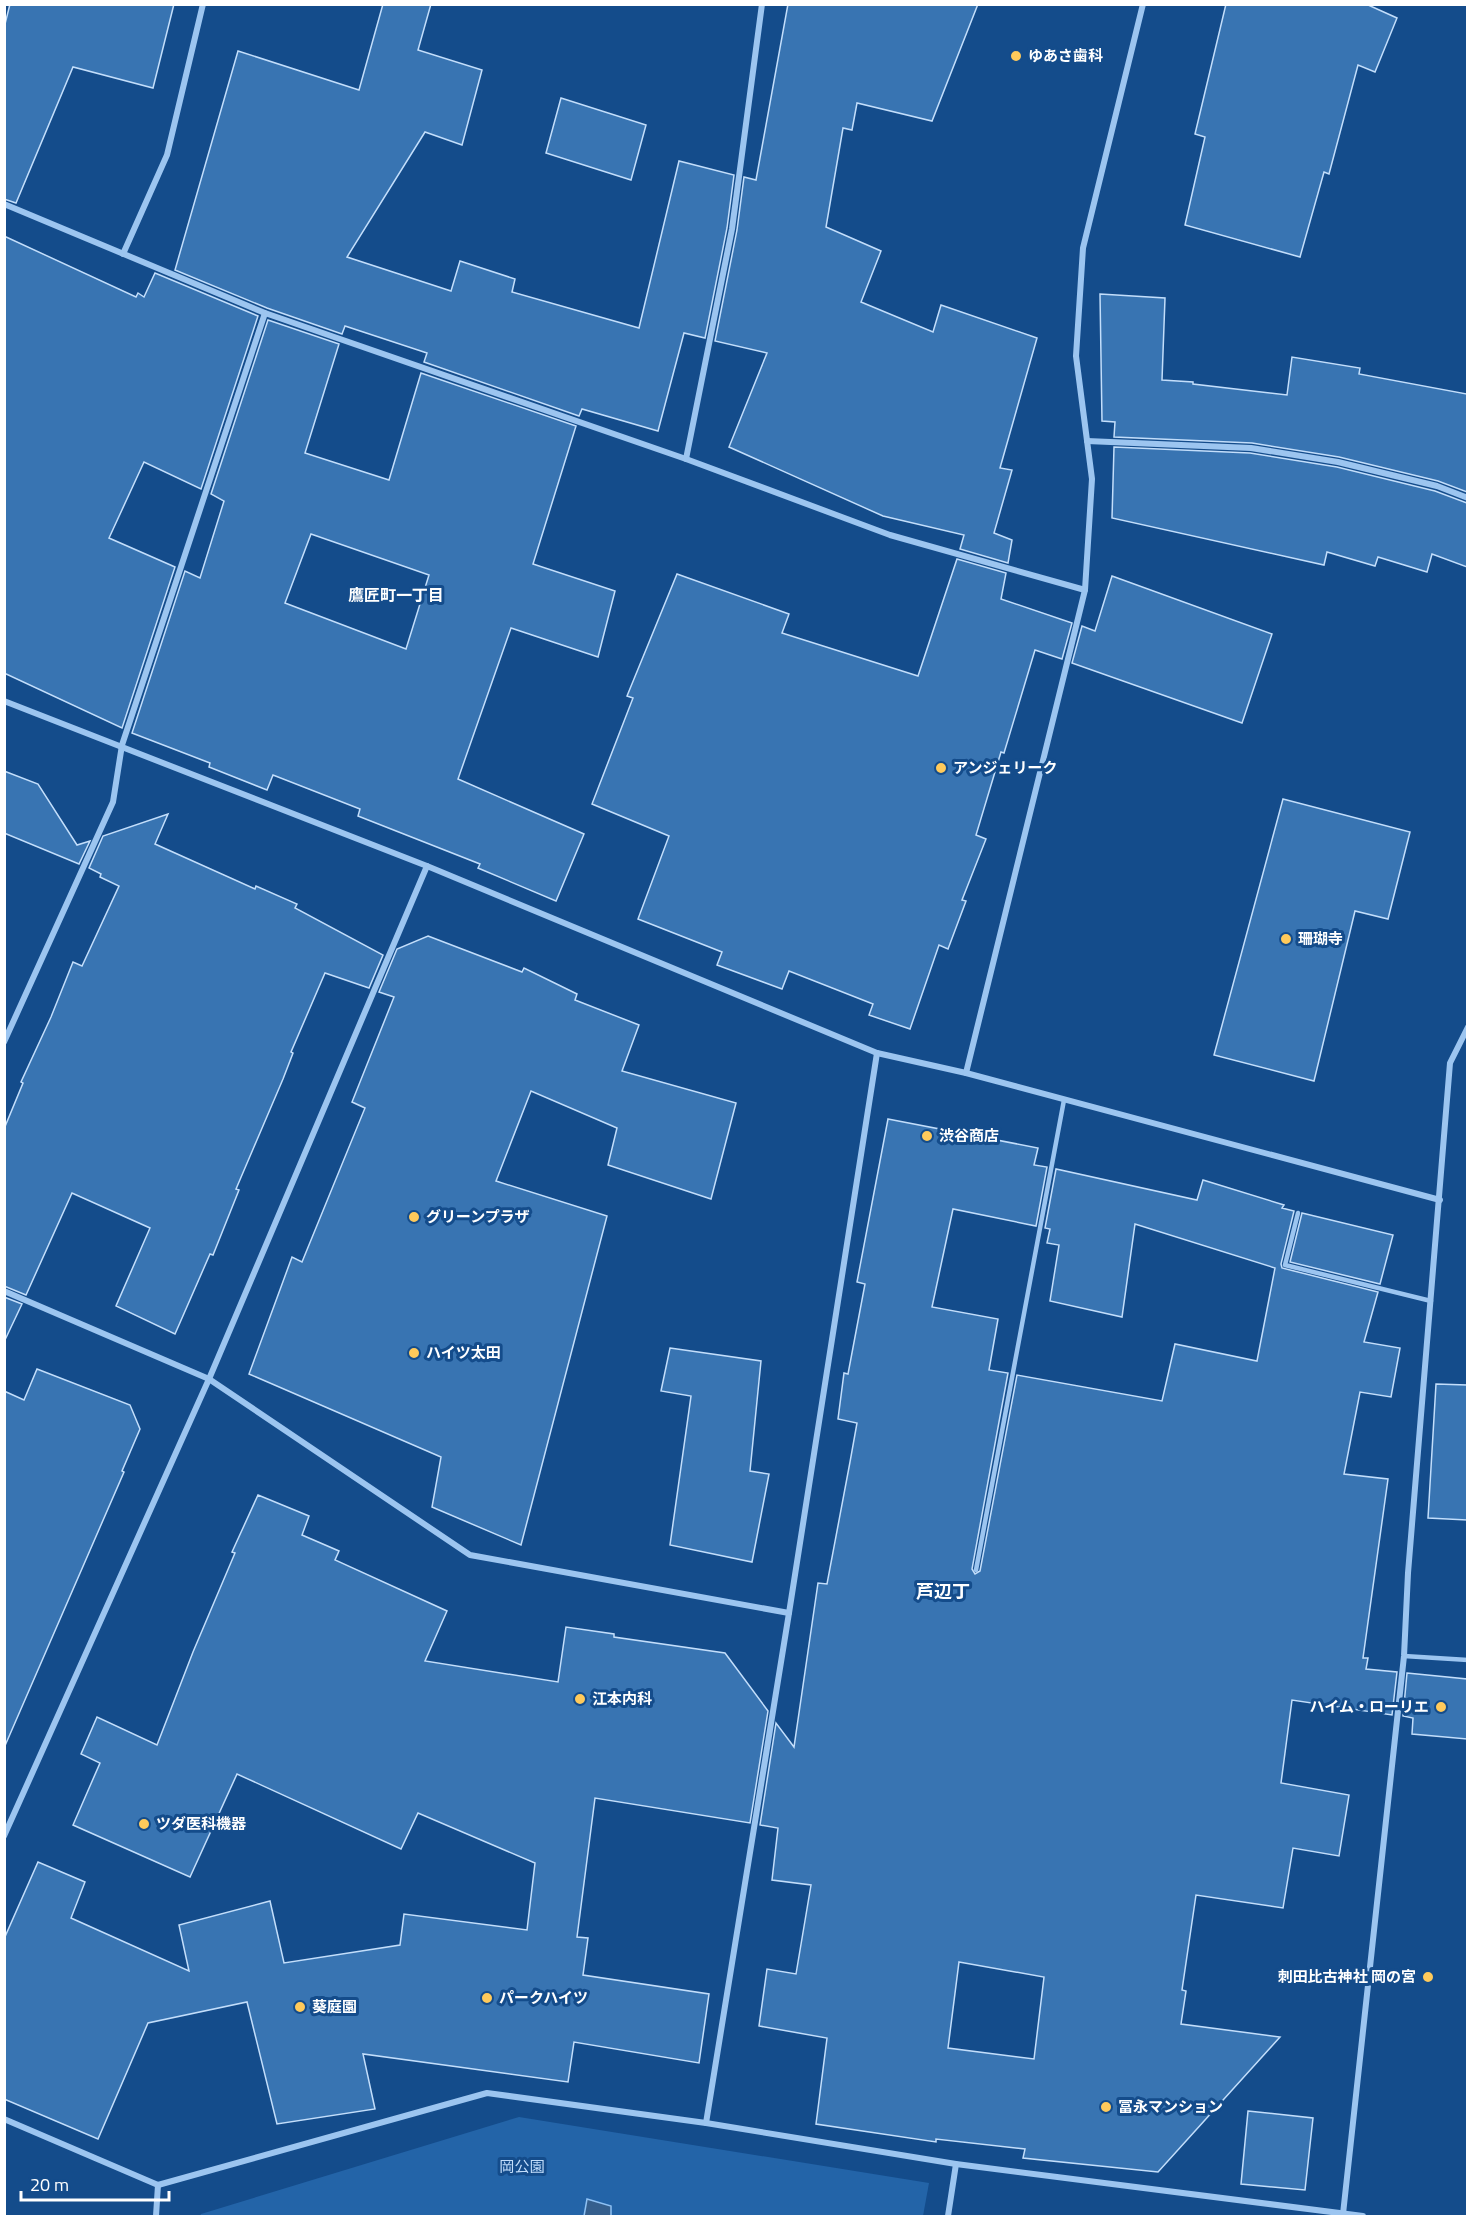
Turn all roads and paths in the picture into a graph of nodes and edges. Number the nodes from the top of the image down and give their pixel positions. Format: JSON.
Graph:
{"nodes":[{"id":1,"x":203,"y":4,"type":"edge"},
{"id":2,"x":762,"y":4,"type":"edge"},
{"id":3,"x":1143,"y":4,"type":"edge"},
{"id":4,"x":4,"y":204,"type":"edge"},
{"id":5,"x":123,"y":254,"type":"junction"},
{"id":6,"x":265,"y":313,"type":"junction"},
{"id":7,"x":1087,"y":441,"type":"junction"},
{"id":8,"x":686,"y":459,"type":"junction"},
{"id":9,"x":1467,"y":498,"type":"edge"},
{"id":10,"x":1085,"y":590,"type":"junction"},
{"id":11,"x":4,"y":701,"type":"edge"},
{"id":12,"x":122,"y":745,"type":"junction"},
{"id":13,"x":427,"y":866,"type":"junction"},
{"id":14,"x":1467,"y":1027,"type":"edge"},
{"id":15,"x":4,"y":1042,"type":"edge"},
{"id":16,"x":877,"y":1053,"type":"junction"},
{"id":17,"x":966,"y":1073,"type":"junction"},
{"id":18,"x":1064,"y":1100,"type":"junction"},
{"id":19,"x":1440,"y":1200,"type":"junction"},
{"id":20,"x":1298,"y":1213,"type":"dead end"},
{"id":21,"x":4,"y":1291,"type":"edge"},
{"id":22,"x":1431,"y":1300,"type":"junction"},
{"id":23,"x":209,"y":1378,"type":"junction"},
{"id":24,"x":976,"y":1570,"type":"dead end"},
{"id":25,"x":789,"y":1613,"type":"junction"},
{"id":26,"x":1404,"y":1656,"type":"junction"},
{"id":27,"x":1467,"y":1660,"type":"edge"},
{"id":28,"x":4,"y":1836,"type":"edge"},
{"id":29,"x":4,"y":2119,"type":"edge"},
{"id":30,"x":706,"y":2123,"type":"junction"},
{"id":31,"x":956,"y":2164,"type":"junction"},
{"id":32,"x":158,"y":2185,"type":"junction"},
{"id":33,"x":1343,"y":2214,"type":"junction"},
{"id":34,"x":156,"y":2217,"type":"edge"},
{"id":35,"x":948,"y":2217,"type":"edge"},
{"id":36,"x":1363,"y":2217,"type":"edge"}],
"edges":[{"from":1,"to":5,"type":"street"},
{"from":2,"to":8,"type":"street"},
{"from":3,"to":7,"type":"street"},
{"from":4,"to":5,"type":"street"},
{"from":5,"to":6,"type":"street"},
{"from":6,"to":8,"type":"street"},
{"from":6,"to":12,"type":"street"},
{"from":7,"to":9,"type":"street"},
{"from":7,"to":10,"type":"street"},
{"from":8,"to":10,"type":"street"},
{"from":10,"to":17,"type":"street"},
{"from":11,"to":12,"type":"street"},
{"from":12,"to":13,"type":"street"},
{"from":12,"to":15,"type":"street"},
{"from":13,"to":16,"type":"street"},
{"from":13,"to":23,"type":"street"},
{"from":14,"to":19,"type":"street"},
{"from":16,"to":17,"type":"street"},
{"from":16,"to":25,"type":"street"},
{"from":17,"to":18,"type":"street"},
{"from":18,"to":19,"type":"street"},
{"from":18,"to":24,"type":"lane"},
{"from":19,"to":22,"type":"street"},
{"from":20,"to":22,"type":"lane"},
{"from":21,"to":23,"type":"street"},
{"from":22,"to":26,"type":"street"},
{"from":23,"to":25,"type":"street"},
{"from":23,"to":28,"type":"street"},
{"from":25,"to":30,"type":"street"},
{"from":26,"to":27,"type":"lane"},
{"from":26,"to":33,"type":"street"},
{"from":29,"to":32,"type":"street"},
{"from":30,"to":31,"type":"street"},
{"from":30,"to":32,"type":"street"},
{"from":31,"to":33,"type":"street"},
{"from":31,"to":35,"type":"street"},
{"from":32,"to":34,"type":"street"},
{"from":33,"to":36,"type":"street"}]}
